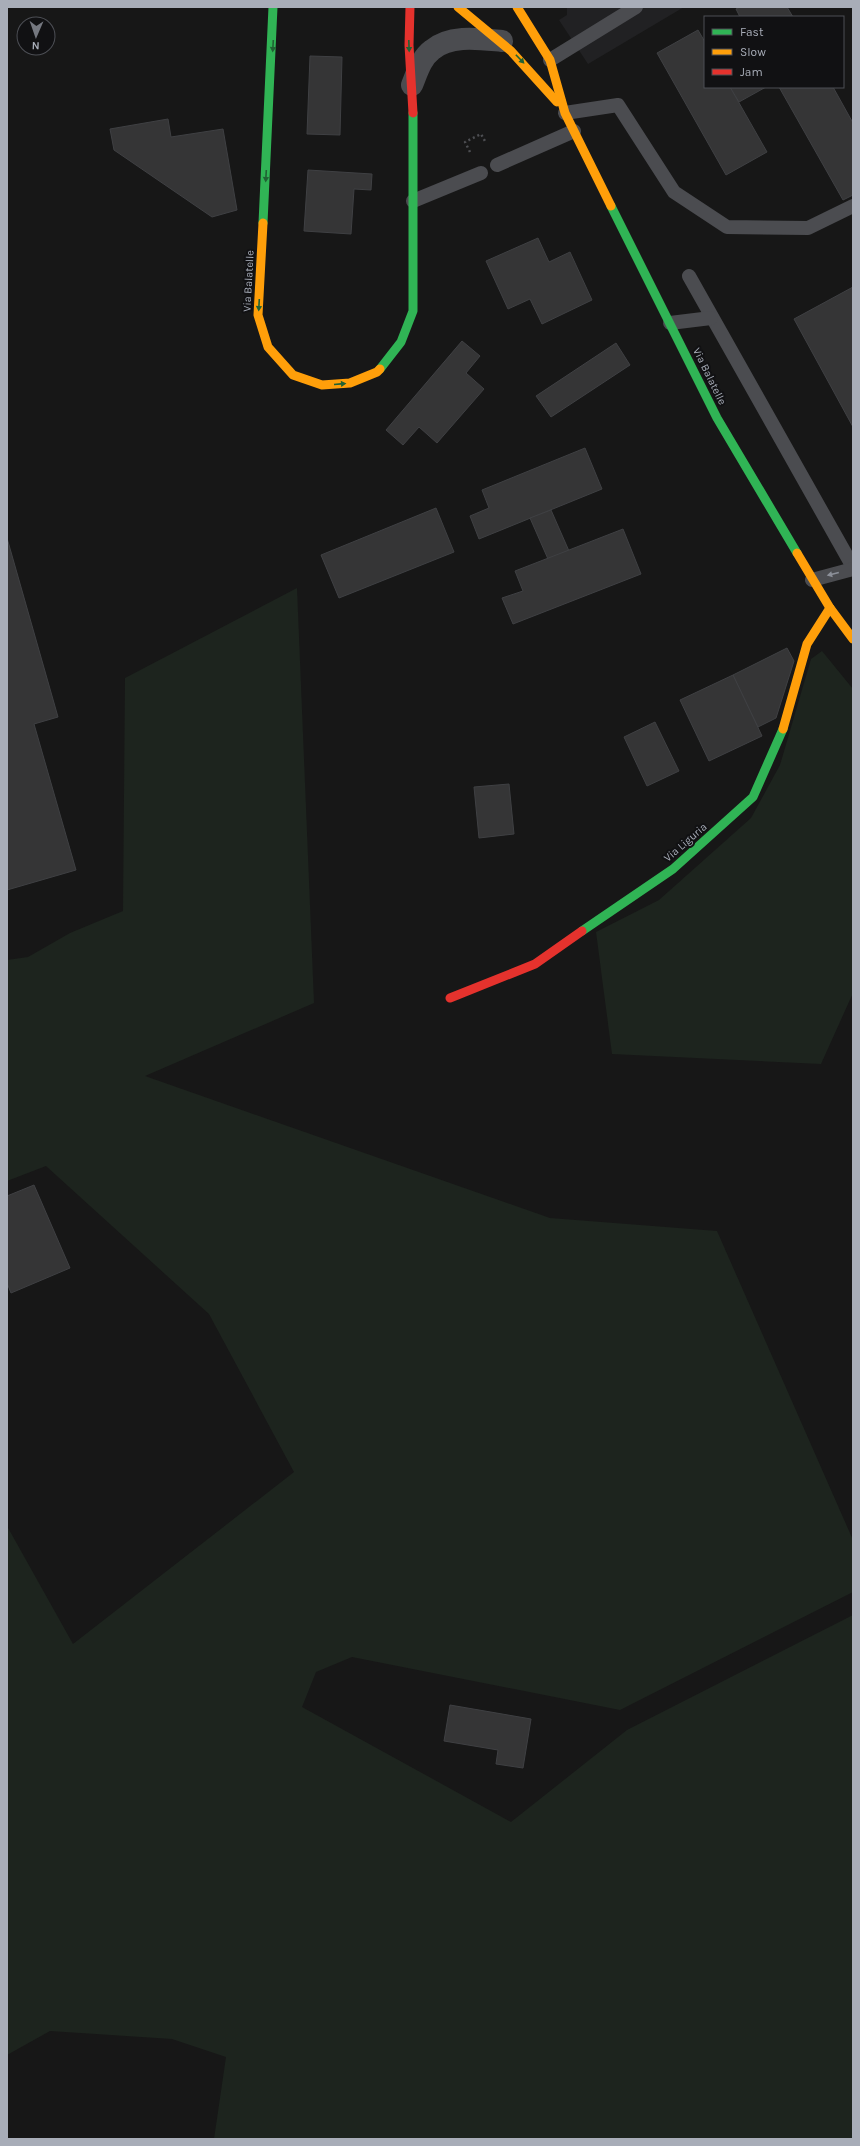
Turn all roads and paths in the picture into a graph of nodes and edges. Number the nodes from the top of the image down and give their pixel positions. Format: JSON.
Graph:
{"nodes":[{"id":1,"x":273,"y":7,"type":"edge"},
{"id":2,"x":410,"y":7,"type":"edge"},
{"id":3,"x":517,"y":7,"type":"edge"},
{"id":4,"x":636,"y":7,"type":"edge"},
{"id":5,"x":467,"y":10,"type":"edge"},
{"id":6,"x":502,"y":41,"type":"junction"},
{"id":7,"x":432,"y":49,"type":"junction"},
{"id":8,"x":550,"y":60,"type":"junction"},
{"id":9,"x":412,"y":85,"type":"junction"},
{"id":10,"x":565,"y":113,"type":"junction"},
{"id":11,"x":574,"y":131,"type":"junction"},
{"id":12,"x":497,"y":165,"type":"dead end"},
{"id":13,"x":481,"y":173,"type":"dead end"},
{"id":14,"x":413,"y":201,"type":"junction"},
{"id":15,"x":853,"y":206,"type":"edge"},
{"id":16,"x":689,"y":276,"type":"dead end"},
{"id":17,"x":711,"y":318,"type":"junction"},
{"id":18,"x":670,"y":323,"type":"junction"},
{"id":19,"x":853,"y":568,"type":"edge"},
{"id":20,"x":812,"y":580,"type":"junction"},
{"id":21,"x":830,"y":608,"type":"junction"},
{"id":22,"x":852,"y":636,"type":"edge"},
{"id":23,"x":450,"y":998,"type":"dead end"}],
"edges":[{"from":1,"to":14,"type":"street","name":"Via Balatelle","one_way":true},
{"from":2,"to":9,"type":"street","name":"Via Balatelle","one_way":true},
{"from":3,"to":8,"type":"street"},
{"from":4,"to":8,"type":"lane"},
{"from":5,"to":6,"type":"street"},
{"from":5,"to":7,"type":"street"},
{"from":6,"to":7,"type":"street"},
{"from":6,"to":10,"type":"street","one_way":true},
{"from":7,"to":9,"type":"street"},
{"from":8,"to":10,"type":"street"},
{"from":9,"to":14,"type":"street","name":"Via Balatelle"},
{"from":10,"to":11,"type":"street","name":"Via Balatelle"},
{"from":10,"to":15,"type":"lane"},
{"from":11,"to":12,"type":"lane"},
{"from":11,"to":18,"type":"street","name":"Via Balatelle"},
{"from":13,"to":14,"type":"lane"},
{"from":16,"to":17,"type":"lane"},
{"from":17,"to":18,"type":"lane"},
{"from":17,"to":19,"type":"lane"},
{"from":18,"to":20,"type":"street","name":"Via Balatelle"},
{"from":19,"to":20,"type":"lane","one_way":true},
{"from":20,"to":21,"type":"street","name":"Via Balatelle"},
{"from":21,"to":22,"type":"street","name":"Via Balatelle"},
{"from":21,"to":23,"type":"street","name":"Via Liguria"}]}
